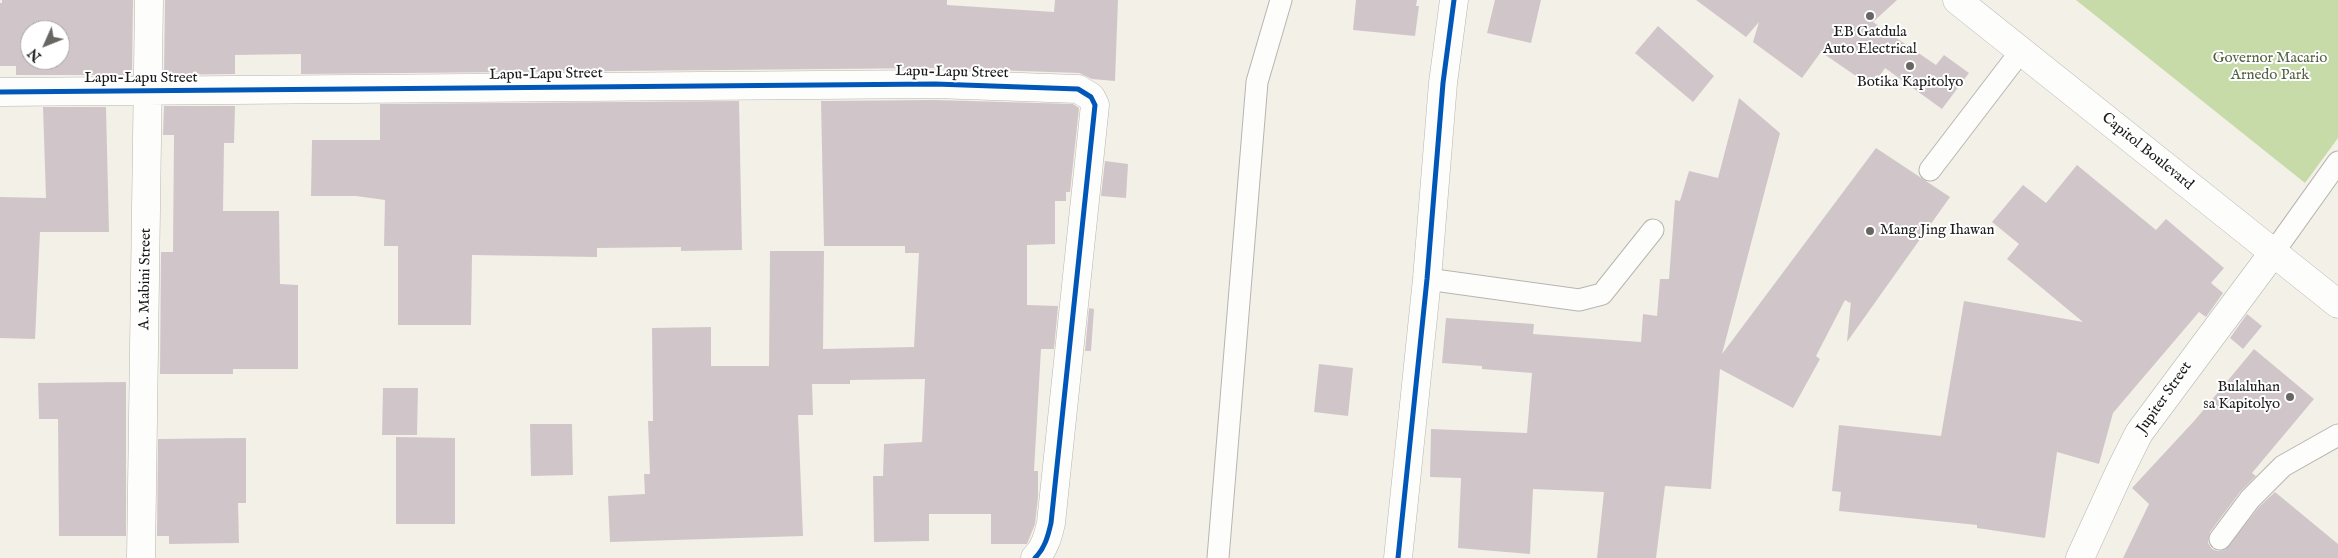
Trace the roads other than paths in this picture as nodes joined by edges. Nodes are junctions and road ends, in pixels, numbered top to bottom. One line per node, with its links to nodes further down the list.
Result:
1 (149, 0): 7 (street, A. Mabini Street)
2 (1281, 0): 18 (lane)
3 (1454, 0): 12 (street)
4 (1957, 0): 5 (street, Capitol Boulevard)
5 (2021, 51): 9 (lane); 11 (street, Capitol Boulevard)
6 (0, 92): 7 (street, Lapu-Lapu Street)
7 (149, 92): 16 (street, Lapu-Lapu Street); 17 (street, A. Mabini Street)
8 (2338, 162): 11 (lane)
9 (1930, 170)
10 (1653, 230): 12 (lane)
11 (2273, 253): 13 (street, Capitol Boulevard); 20 (street, Jupiter Street)
12 (1427, 279): 19 (street)
13 (2338, 304)
14 (2338, 435): 15 (lane)
15 (2220, 539)
16 (1038, 555)
17 (142, 558)
18 (1218, 558)
19 (1398, 558)
20 (2080, 558)

